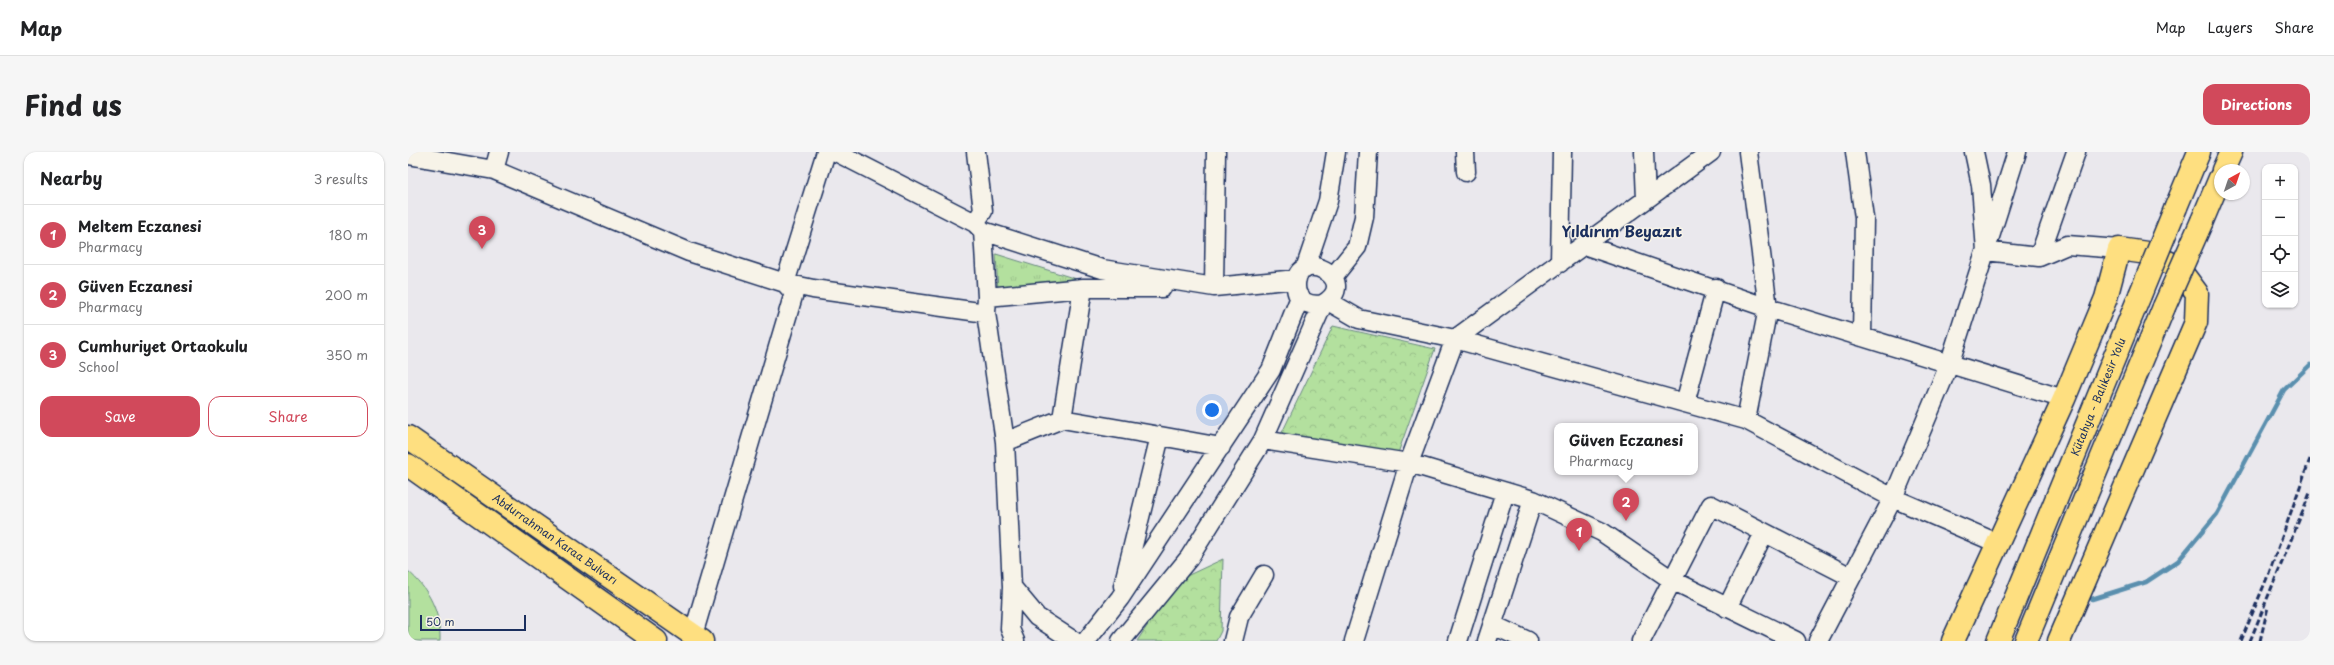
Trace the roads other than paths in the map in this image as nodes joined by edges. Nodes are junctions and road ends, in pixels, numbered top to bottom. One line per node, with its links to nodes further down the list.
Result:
1 (498, 152): 21 (street)
2 (826, 152): 31 (street)
3 (836, 152): 25 (street)
4 (976, 152): 25 (street)
5 (1216, 152): 33 (street)
6 (1336, 152): 32 (street)
7 (1368, 152): 36 (street)
8 (1466, 152): 22 (street)
9 (1562, 152): 30 (street)
10 (1644, 152): 24 (street)
11 (1711, 152): 24 (street)
12 (1748, 152): 38 (street)
13 (1855, 152): 39 (street)
14 (1974, 152): 28 (street)
15 (2017, 152): 28 (street)
16 (2076, 152): 29 (street)
17 (2199, 152): 79 (main road, Kütahya - Balıkesir Yolu, bridge)
18 (2230, 152): 20 (main road)
19 (408, 155): 21 (street)
20 (2225, 164)
21 (494, 170): 31 (street)
22 (1466, 172)
23 (2214, 192): 80 (main road, bridge)
24 (1646, 199): 26 (street)
25 (979, 227): 33 (street); 37 (street)
26 (1584, 245): 30 (street); 35 (street)
27 (2119, 249): 29 (street); 42 (main road); 81 (main road)
28 (1986, 251): 29 (street); 41 (street)
29 (2039, 257)
30 (1560, 263): 40 (street)
31 (785, 282): 37 (street); 65 (street)
32 (1300, 284): 33 (street); 36 (street); 36 (street); 50 (street)
33 (1214, 287): 34 (street)
34 (1082, 288): 37 (street); 44 (street)
35 (1716, 288): 38 (street); 43 (street)
36 (1330, 291): 40 (street); 48 (street)
37 (986, 305): 49 (street)
38 (1768, 308): 39 (street); 45 (street)
39 (1862, 337): 41 (street)
40 (1455, 339): 43 (street); 51 (street)
41 (1950, 365): 42 (street); 54 (street)
42 (2064, 399): 57 (main road)
43 (1685, 403): 45 (street)
44 (1062, 419): 46 (street); 49 (street)
45 (1746, 420): 54 (street)
46 (1160, 436): 50 (street); 62 (street)
47 (408, 437): 65 (main road, Abdurrahman Karaa Bulvarı)
48 (1263, 440): 51 (street); 71 (street)
49 (1005, 442): 61 (street)
50 (1221, 447): 62 (street)
51 (1409, 463): 53 (street); 73 (street)
52 (408, 465): 67 (main road)
53 (1504, 492): 55 (street); 74 (street)
54 (1893, 498): 57 (street); 59 (street)
55 (1533, 500): 60 (street); 64 (street)
56 (1764, 533): 59 (street); 60 (street); 63 (street)
57 (1997, 543): 78 (main road)
58 (1264, 575): 72 (street)
59 (1851, 577): 66 (street)
60 (1672, 580): 63 (street); 76 (street)
61 (1012, 587): 68 (street); 69 (street)
62 (1120, 598): 70 (street)
63 (1727, 608): 77 (street)
64 (1490, 633): 75 (street)
65 (698, 638)
66 (1822, 639)
67 (656, 641)
68 (1015, 641)
69 (1074, 641)
70 (1086, 641)
71 (1121, 641)
72 (1232, 641)
73 (1354, 641)
74 (1458, 641)
75 (1528, 641)
76 (1641, 641)
77 (1796, 641)
78 (1953, 641)
79 (1998, 641)
80 (2026, 641)
81 (2059, 641)

